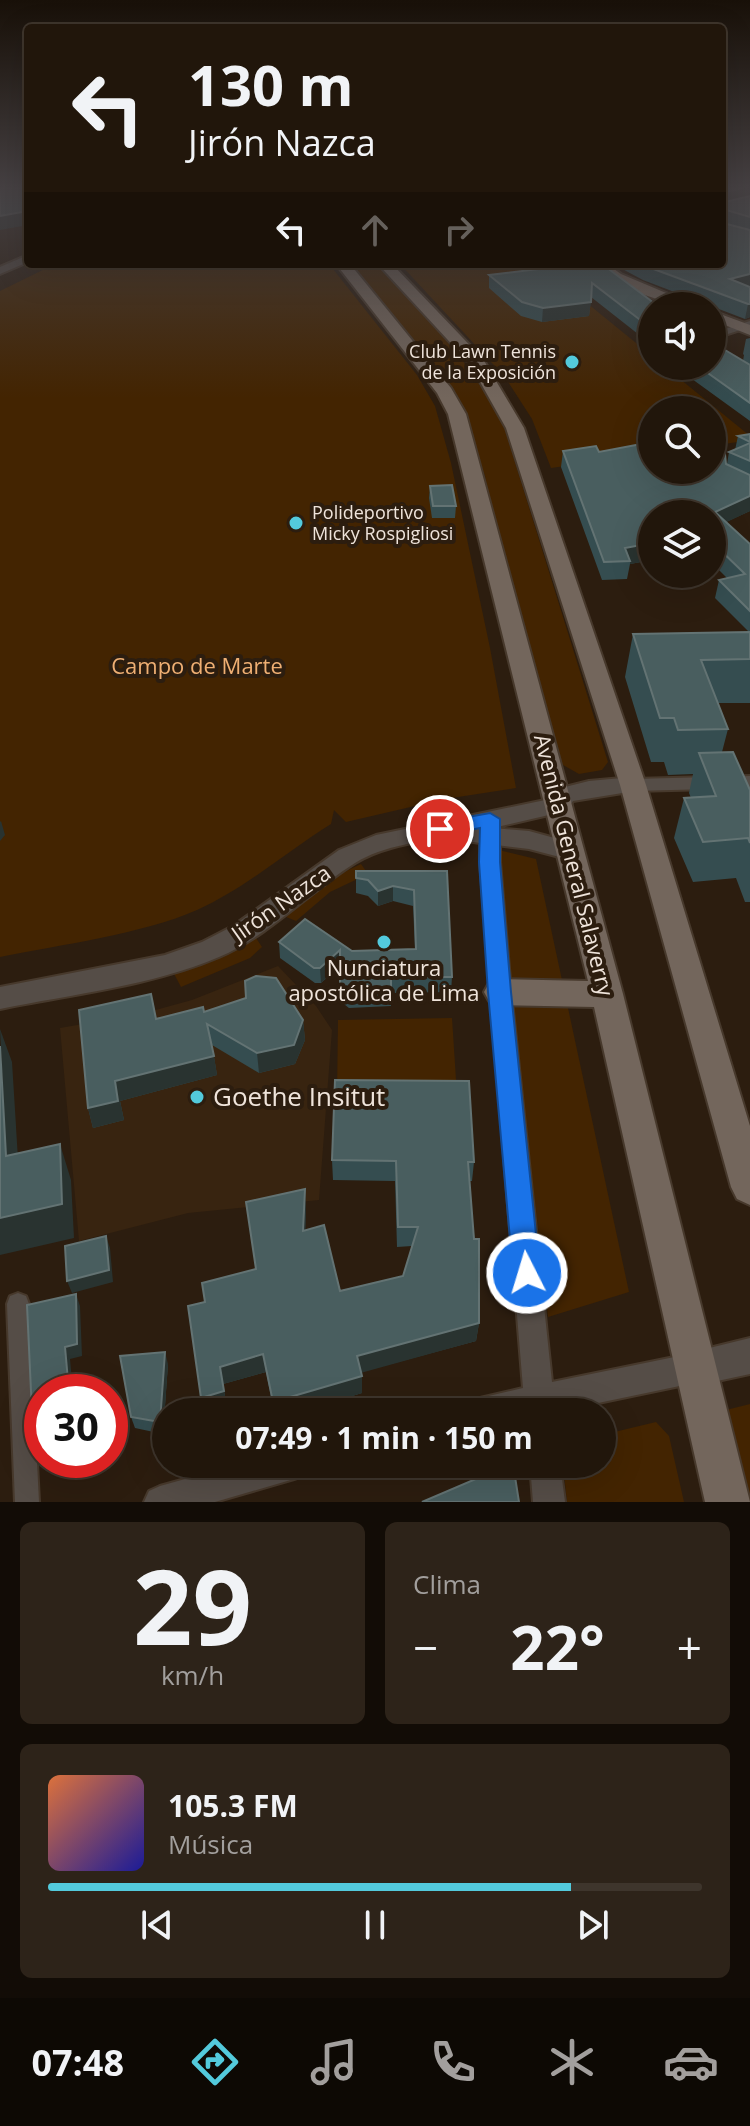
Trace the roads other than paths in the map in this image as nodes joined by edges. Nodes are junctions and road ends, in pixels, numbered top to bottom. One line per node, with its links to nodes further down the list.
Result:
1 (24, 260): 5 (street)
2 (346, 268): 16 (main road, Avenida General Salaverry)
3 (389, 268): 15 (main road)
4 (604, 268): 6 (main road)
5 (0, 271)
6 (616, 277): 7 (main road); 8 (street)
7 (654, 292)
8 (638, 293)
9 (726, 320): 10 (main road)
10 (747, 327): 11 (street)
11 (726, 332)
12 (726, 358): 13 (street)
13 (750, 376)
14 (750, 782): 15 (street, Jirón Nazca)
15 (633, 785): 16 (street, Jirón Nazca); 22 (main road)
16 (558, 805): 17 (street, Jirón Nazca); 18 (main road, Avenida General Salaverry)
17 (490, 827): 18 (street, Jirón Nazca); 19 (street); 21 (street, Jirón Nazca)
18 (571, 851): 20 (main road, Avenida General Salaverry)
19 (500, 992): 20 (main road); 26 (street)
20 (607, 994): 25 (main road, Avenida General Salaverry)
21 (0, 998)
22 (750, 1187)
23 (18, 1304): 30 (street)
24 (750, 1356): 25 (street)
25 (694, 1368): 27 (street); 33 (main road, Avenida General Salaverry)
26 (538, 1398)
27 (568, 1398)
28 (245, 1478): 31 (street)
29 (546, 1478): 32 (street)
30 (27, 1502)
31 (160, 1502)
32 (549, 1502)
33 (728, 1502)

